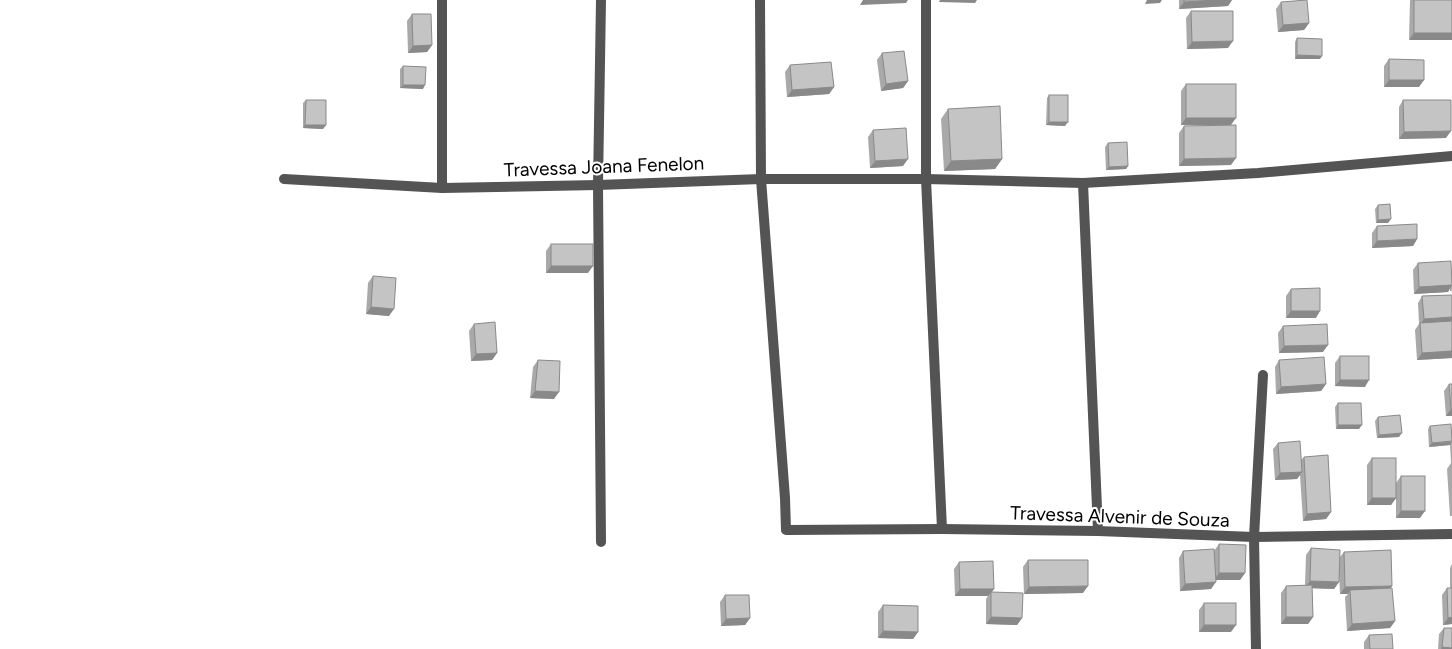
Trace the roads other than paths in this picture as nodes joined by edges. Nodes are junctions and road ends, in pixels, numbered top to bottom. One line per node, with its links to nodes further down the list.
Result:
1 (442, 0): 11 (street)
2 (601, 0): 10 (street)
3 (760, 0): 6 (street)
4 (926, 0): 7 (street)
5 (1452, 156): 9 (street, Travessa Joana Fenelon)
6 (761, 179): 7 (street, Travessa Joana Fenelon); 10 (street, Travessa Joana Fenelon); 13 (street, Travessa Alvenir de Souza)
7 (926, 179): 9 (street, Travessa Joana Fenelon); 13 (street)
8 (284, 180): 11 (street, Travessa Joana Fenelon)
9 (1083, 183): 14 (street)
10 (598, 185): 11 (street, Travessa Joana Fenelon); 17 (street)
11 (442, 188)
12 (1263, 375): 16 (street)
13 (942, 529): 14 (street, Travessa Alvenir de Souza)
14 (1098, 531): 16 (street, Travessa Alvenir de Souza)
15 (1452, 534): 16 (street, Travessa Alvenir de Souza)
16 (1254, 537): 18 (street)
17 (601, 542)
18 (1256, 649)

